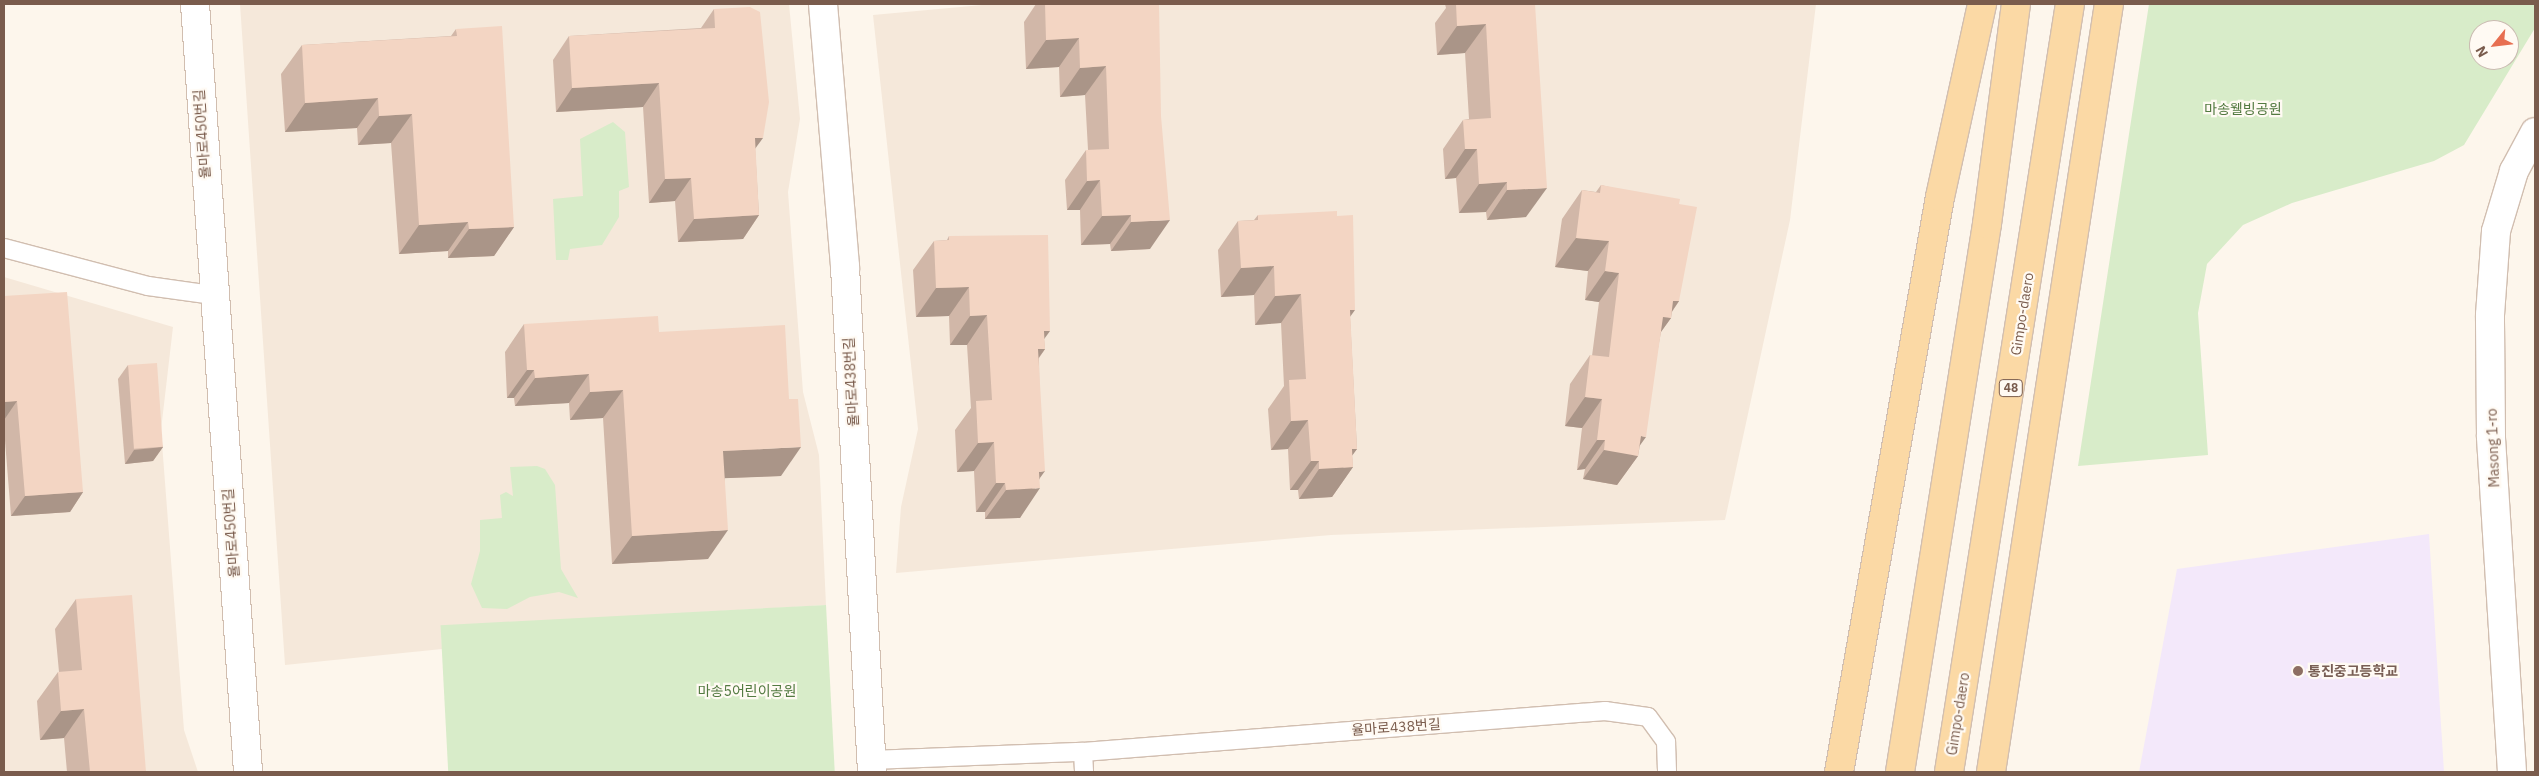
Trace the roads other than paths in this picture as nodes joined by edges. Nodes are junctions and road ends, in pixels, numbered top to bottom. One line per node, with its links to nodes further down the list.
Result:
1 (195, 4): 9 (street, 율마로450번길)
2 (823, 4): 11 (street, 율마로438번길)
3 (1982, 4): 15 (main road)
4 (2016, 4): 16 (main road)
5 (2070, 4): 17 (main road, Gimpo-daero / 48)
6 (2109, 4): 18 (main road)
7 (2535, 132): 19 (street, Masong 1-ro)
8 (4, 248): 9 (lane)
9 (213, 295): 12 (street, 율마로450번길)
10 (1083, 752): 11 (lane, 율마로438번길); 13 (lane); 14 (lane, 율마로438번길)
11 (872, 766)
12 (248, 772)
13 (1084, 772)
14 (1667, 772)
15 (1839, 772)
16 (1900, 772)
17 (1949, 772)
18 (1991, 772)
19 (2512, 772)

